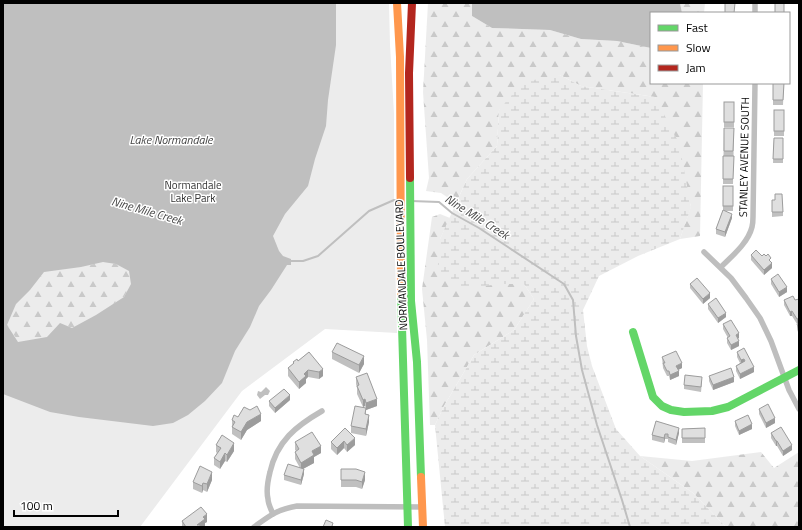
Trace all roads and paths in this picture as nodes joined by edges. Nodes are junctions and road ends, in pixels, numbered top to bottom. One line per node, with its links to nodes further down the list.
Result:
1 (397, 3): 4 (main road, NORMANDALE BOULEVARD)
2 (412, 3): 4 (main road, NORMANDALE BOULEVARD)
3 (754, 84): 7 (street, STANLEY AVENUE SOUTH)
4 (405, 189): 5 (main road, NORMANDALE BOULEVARD)
5 (405, 213): 13 (main road, NORMANDALE BOULEVARD); 14 (main road, NORMANDALE BOULEVARD)
6 (704, 252): 7 (street)
7 (721, 267): 10 (street)
8 (633, 332): 10 (main road)
9 (799, 370): 10 (main road)
10 (784, 378): 11 (street)
11 (799, 409)
12 (322, 411): 15 (street)
13 (407, 507): 14 (street); 15 (street); 17 (main road, NORMANDALE BOULEVARD)
14 (422, 507): 18 (main road, NORMANDALE BOULEVARD)
15 (273, 514): 16 (street)
16 (254, 527)
17 (408, 527)
18 (422, 527)

